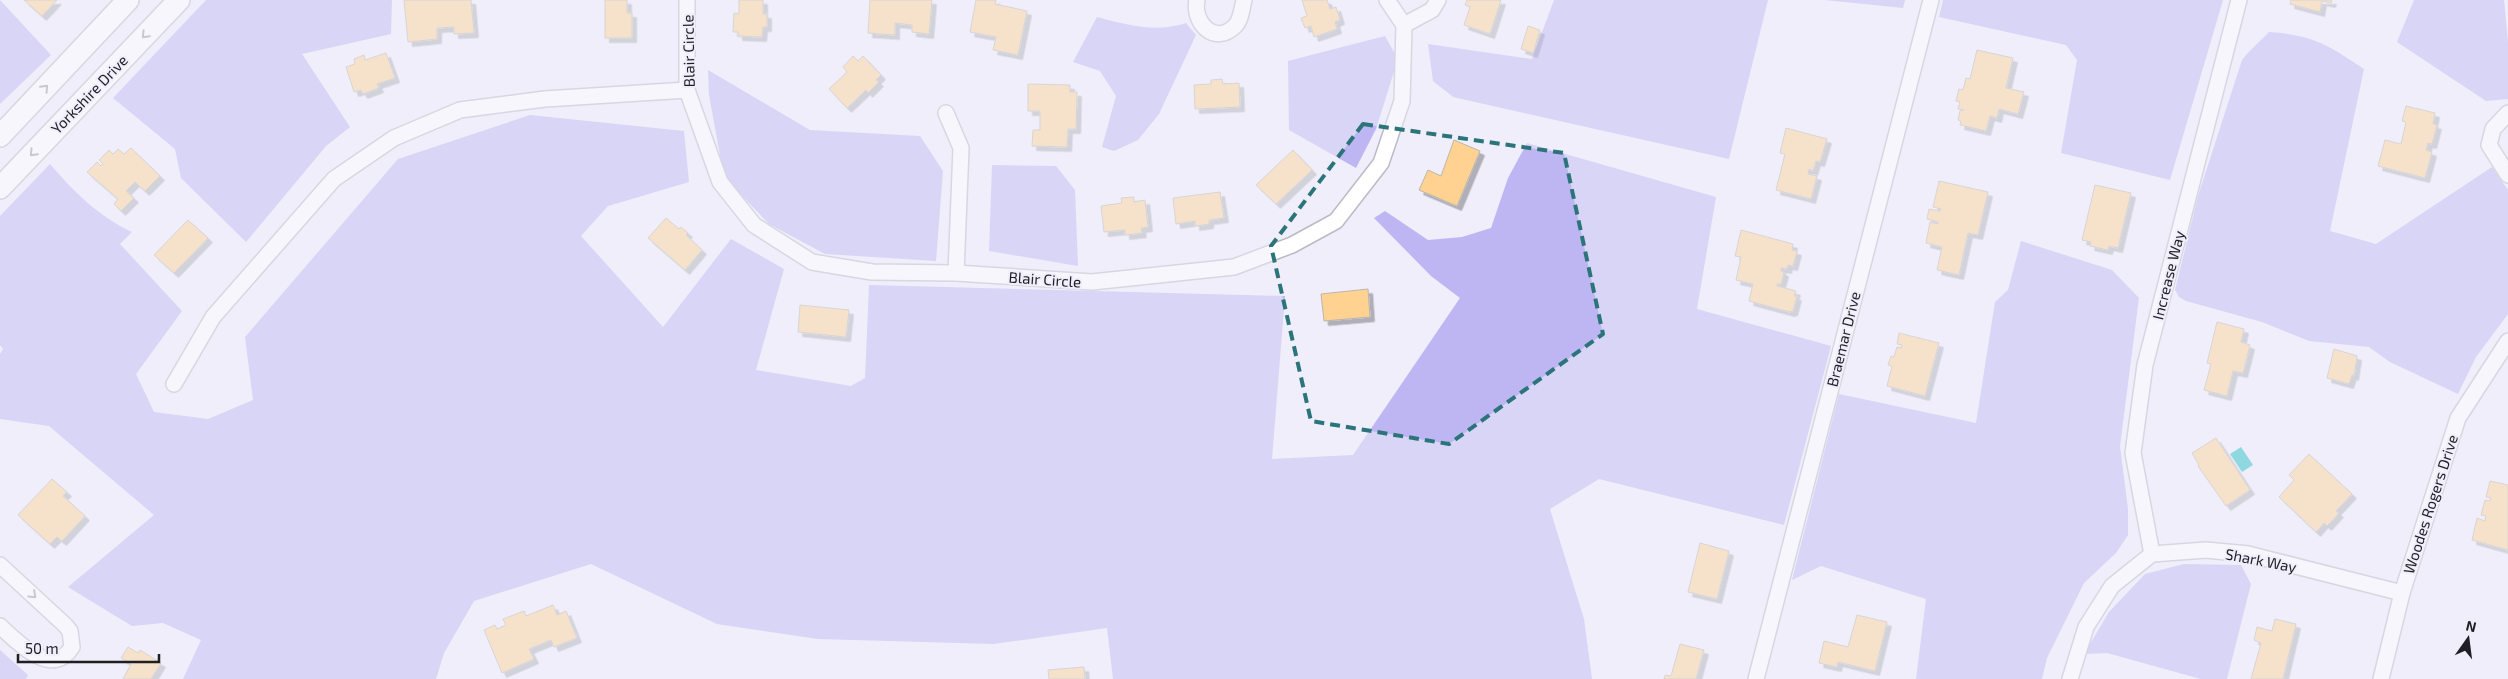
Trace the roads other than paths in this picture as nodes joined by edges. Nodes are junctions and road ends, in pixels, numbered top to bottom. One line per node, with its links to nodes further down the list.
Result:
1 (128, 0): 14 (street, one-way to 1)
2 (179, 0): 16 (street, Yorkshire Drive, one-way to 16)
3 (687, 0): 11 (street, Blair Circle)
4 (1197, 0): 5 (street)
5 (1244, 0)
6 (1388, 0): 10 (street)
7 (1438, 0): 10 (street)
8 (1931, 0): 24 (street, Braemar Drive)
9 (2239, 0): 20 (street, Increase Way)
10 (1404, 25): 17 (street, Blair Circle)
11 (687, 90): 17 (street, Blair Circle); 19 (street)
12 (946, 113): 17 (street)
13 (2508, 113): 15 (street)
14 (0, 136)
15 (2508, 175)
16 (0, 188)
17 (956, 273)
18 (2508, 341): 22 (street, Woodes Rogers Drive)
19 (174, 384)
20 (2152, 554): 22 (street, Shark Way); 25 (street)
21 (0, 565): 23 (street, one-way to 23)
22 (2402, 592): 26 (street, Woodes Rogers Drive)
23 (0, 626)
24 (1756, 679)
25 (2070, 679)
26 (2381, 679)

